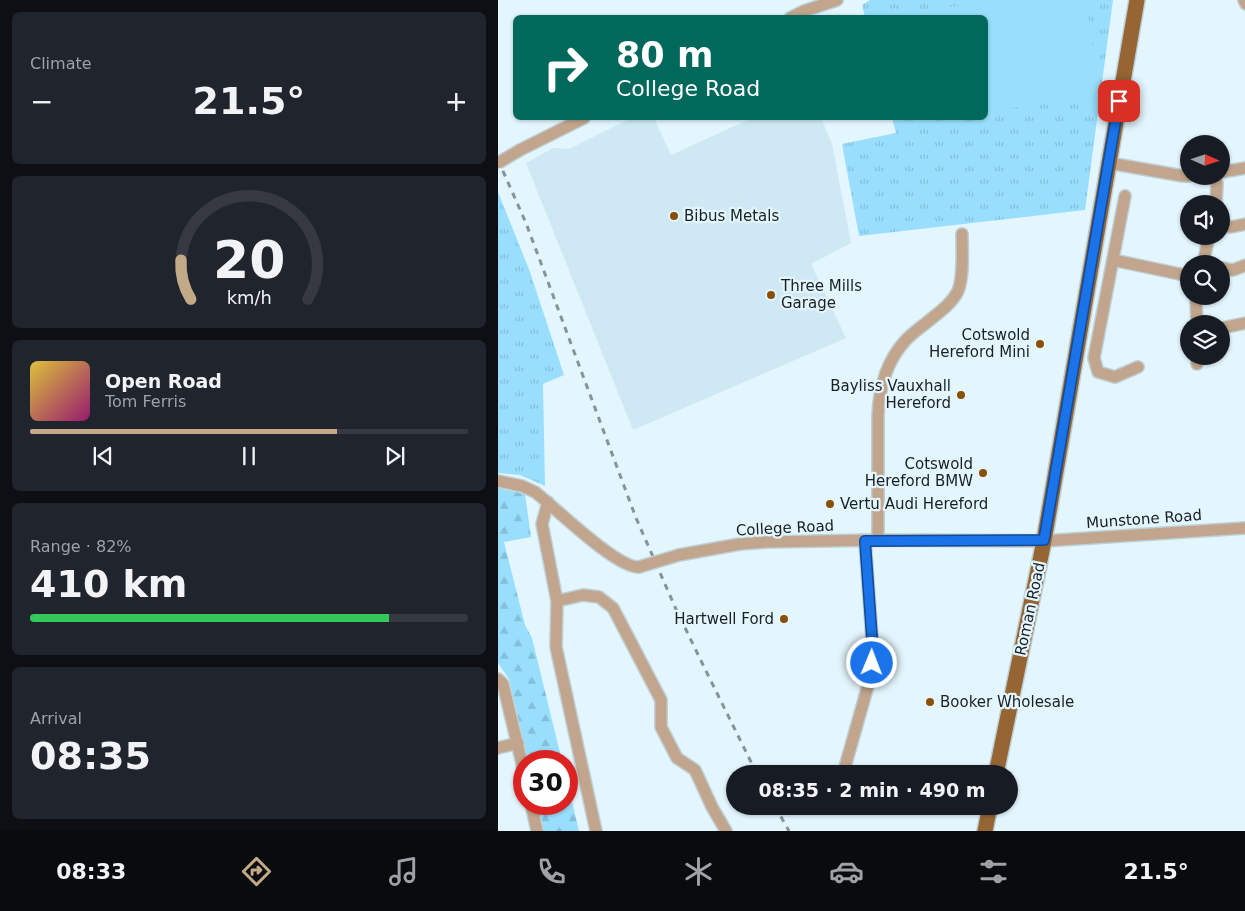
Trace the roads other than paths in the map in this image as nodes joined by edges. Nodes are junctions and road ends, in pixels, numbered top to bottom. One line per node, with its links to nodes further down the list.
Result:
1 (837, 0): 5 (street)
2 (1137, 0): 8 (main road, Roman Road)
3 (1244, 0): 4 (street)
4 (1246, 4)
5 (796, 15)
6 (580, 120): 7 (street, bridge)
7 (498, 163)
8 (1109, 163): 11 (street); 27 (main road, Roman Road)
9 (1246, 168): 10 (street)
10 (1230, 171)
11 (1180, 175)
12 (1125, 196): 16 (street)
13 (1246, 224): 14 (street)
14 (1230, 227)
15 (962, 234): 26 (street)
16 (1112, 260): 19 (street); 22 (street)
17 (1246, 265): 18 (street)
18 (1230, 269)
19 (1180, 274)
20 (1246, 323): 21 (street)
21 (1230, 326)
22 (1138, 367)
23 (498, 481): 24 (street, College Road)
24 (548, 502): 28 (street, College Road, bridge); 29 (street)
25 (1246, 528): 27 (street, Munstone Road)
26 (878, 540): 27 (street, College Road); 28 (street, College Road)
27 (1044, 540): 35 (main road, Roman Road)
28 (865, 541): 34 (street)
29 (557, 601): 39 (street); 40 (street)
30 (498, 679): 31 (street)
31 (518, 742): 32 (street); 33 (street)
32 (498, 748)
33 (520, 750)
34 (846, 765)
35 (998, 765)
36 (534, 815): 38 (street)
37 (988, 815): 41 (main road)
38 (538, 831)
39 (596, 831)
40 (726, 831)
41 (985, 831)

